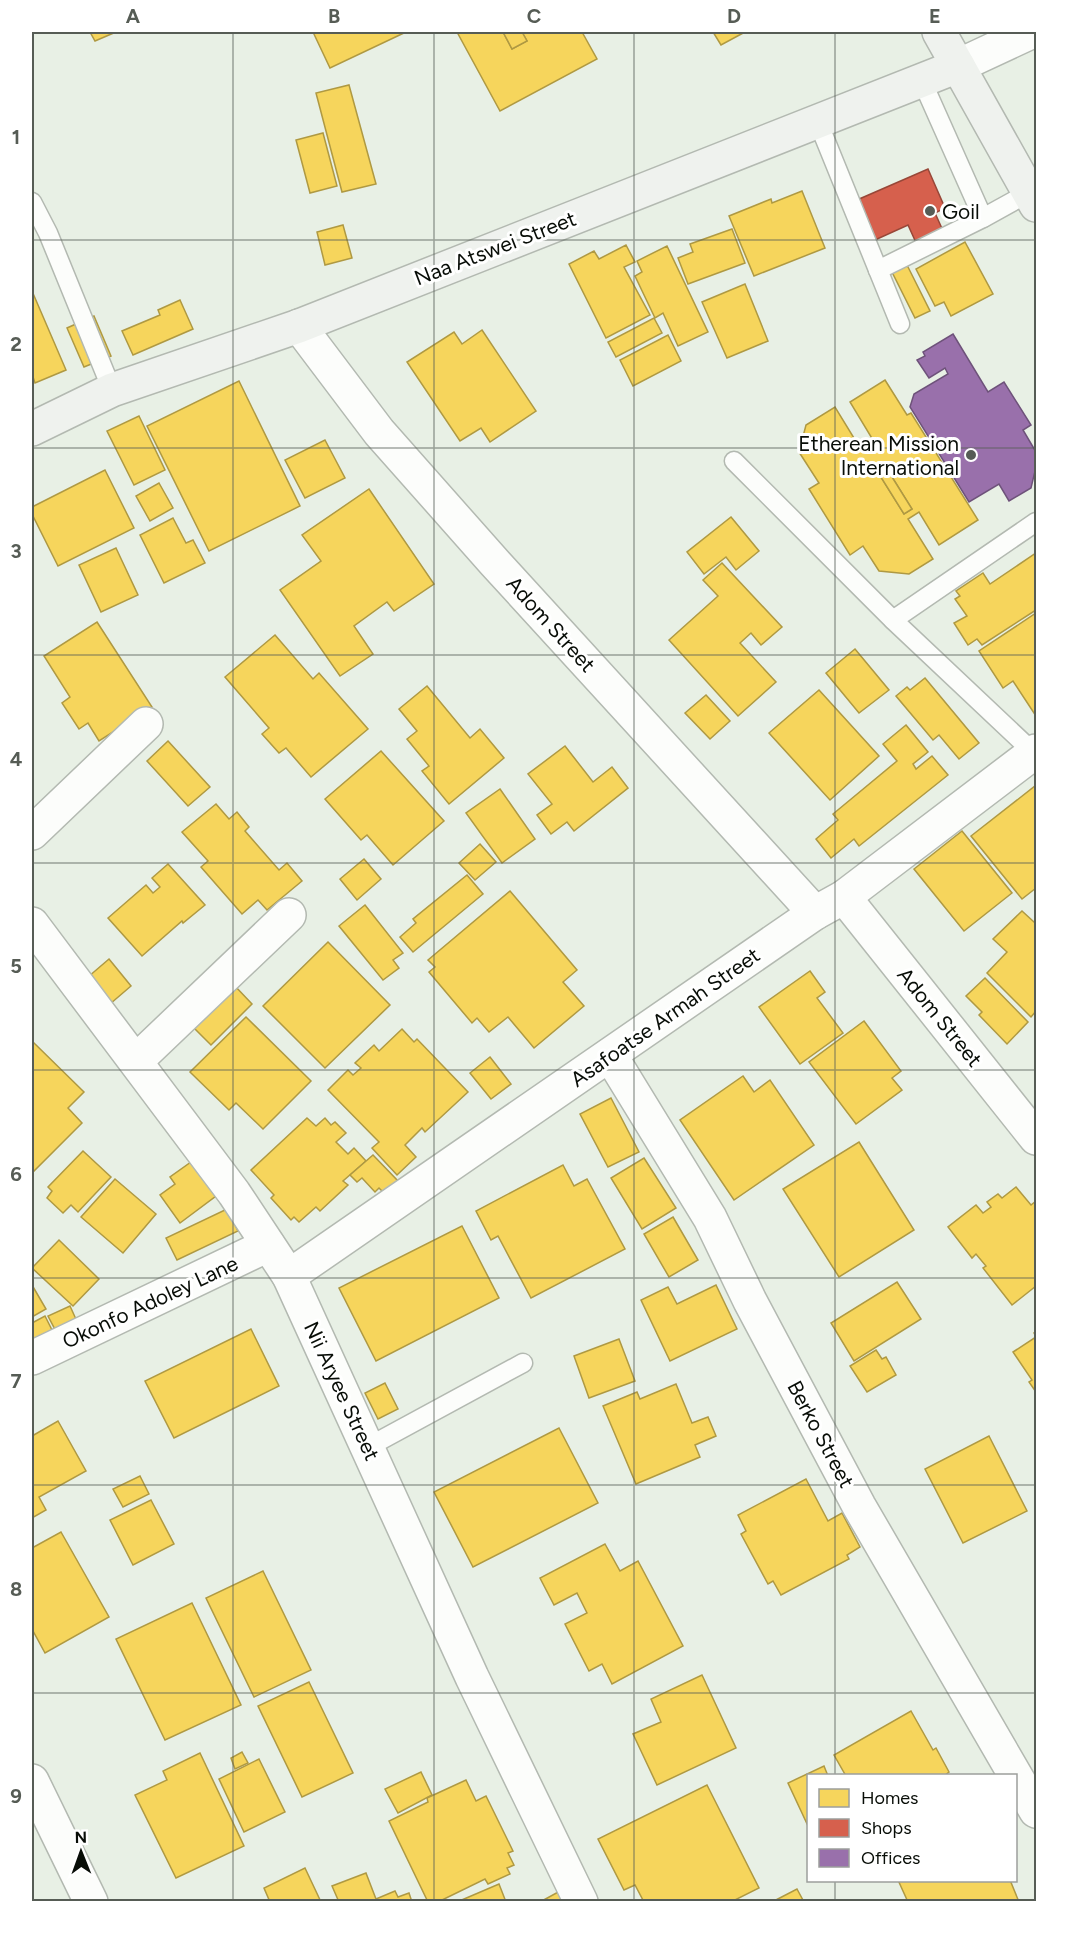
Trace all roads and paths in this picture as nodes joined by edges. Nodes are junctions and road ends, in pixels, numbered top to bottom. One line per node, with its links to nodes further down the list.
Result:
1 (939, 32): 3 (street)
2 (1031, 32): 3 (street)
3 (958, 66): 4 (street, Naa Atswei Street); 6 (street)
4 (922, 81): 5 (street, Naa Atswei Street); 8 (lane)
5 (818, 122): 9 (lane); 11 (street, Naa Atswei Street)
6 (1033, 199): 8 (lane)
7 (32, 202): 12 (lane)
8 (983, 218): 9 (lane)
9 (878, 270): 10 (lane)
10 (900, 324)
11 (299, 326): 12 (street, Naa Atswei Street); 21 (street, Adom Street)
12 (112, 390): 13 (street, Naa Atswei Street)
13 (32, 429)
14 (734, 461): 16 (lane)
15 (1036, 522): 16 (lane)
16 (893, 620): 18 (lane)
17 (146, 724): 19 (street)
18 (1035, 752): 20 (street, Asafoatse Armah Street)
19 (32, 833)
20 (844, 897): 21 (street, Asafoatse Armah Street); 26 (street, Adom Street)
21 (815, 913): 24 (street, Asafoatse Armah Street)
22 (289, 915): 25 (street)
23 (32, 924): 25 (street, Nii Aryee Street)
24 (610, 1055): 28 (street, Asafoatse Armah Street); 32 (street, Berko Street)
25 (136, 1061): 27 (street, Nii Aryee Street)
26 (1036, 1138)
27 (268, 1245): 28 (street, Nii Aryee Street); 29 (street, Okonfo Adoley Lane)
28 (289, 1276): 31 (street, Nii Aryee Street)
29 (32, 1358)
30 (523, 1363): 31 (lane)
31 (368, 1447): 37 (street, Nii Aryee Street)
32 (1015, 1774)
33 (1017, 1778): 35 (street, Berko Street)
34 (32, 1781): 36 (street)
35 (1036, 1811)
36 (91, 1902)
37 (581, 1902)

